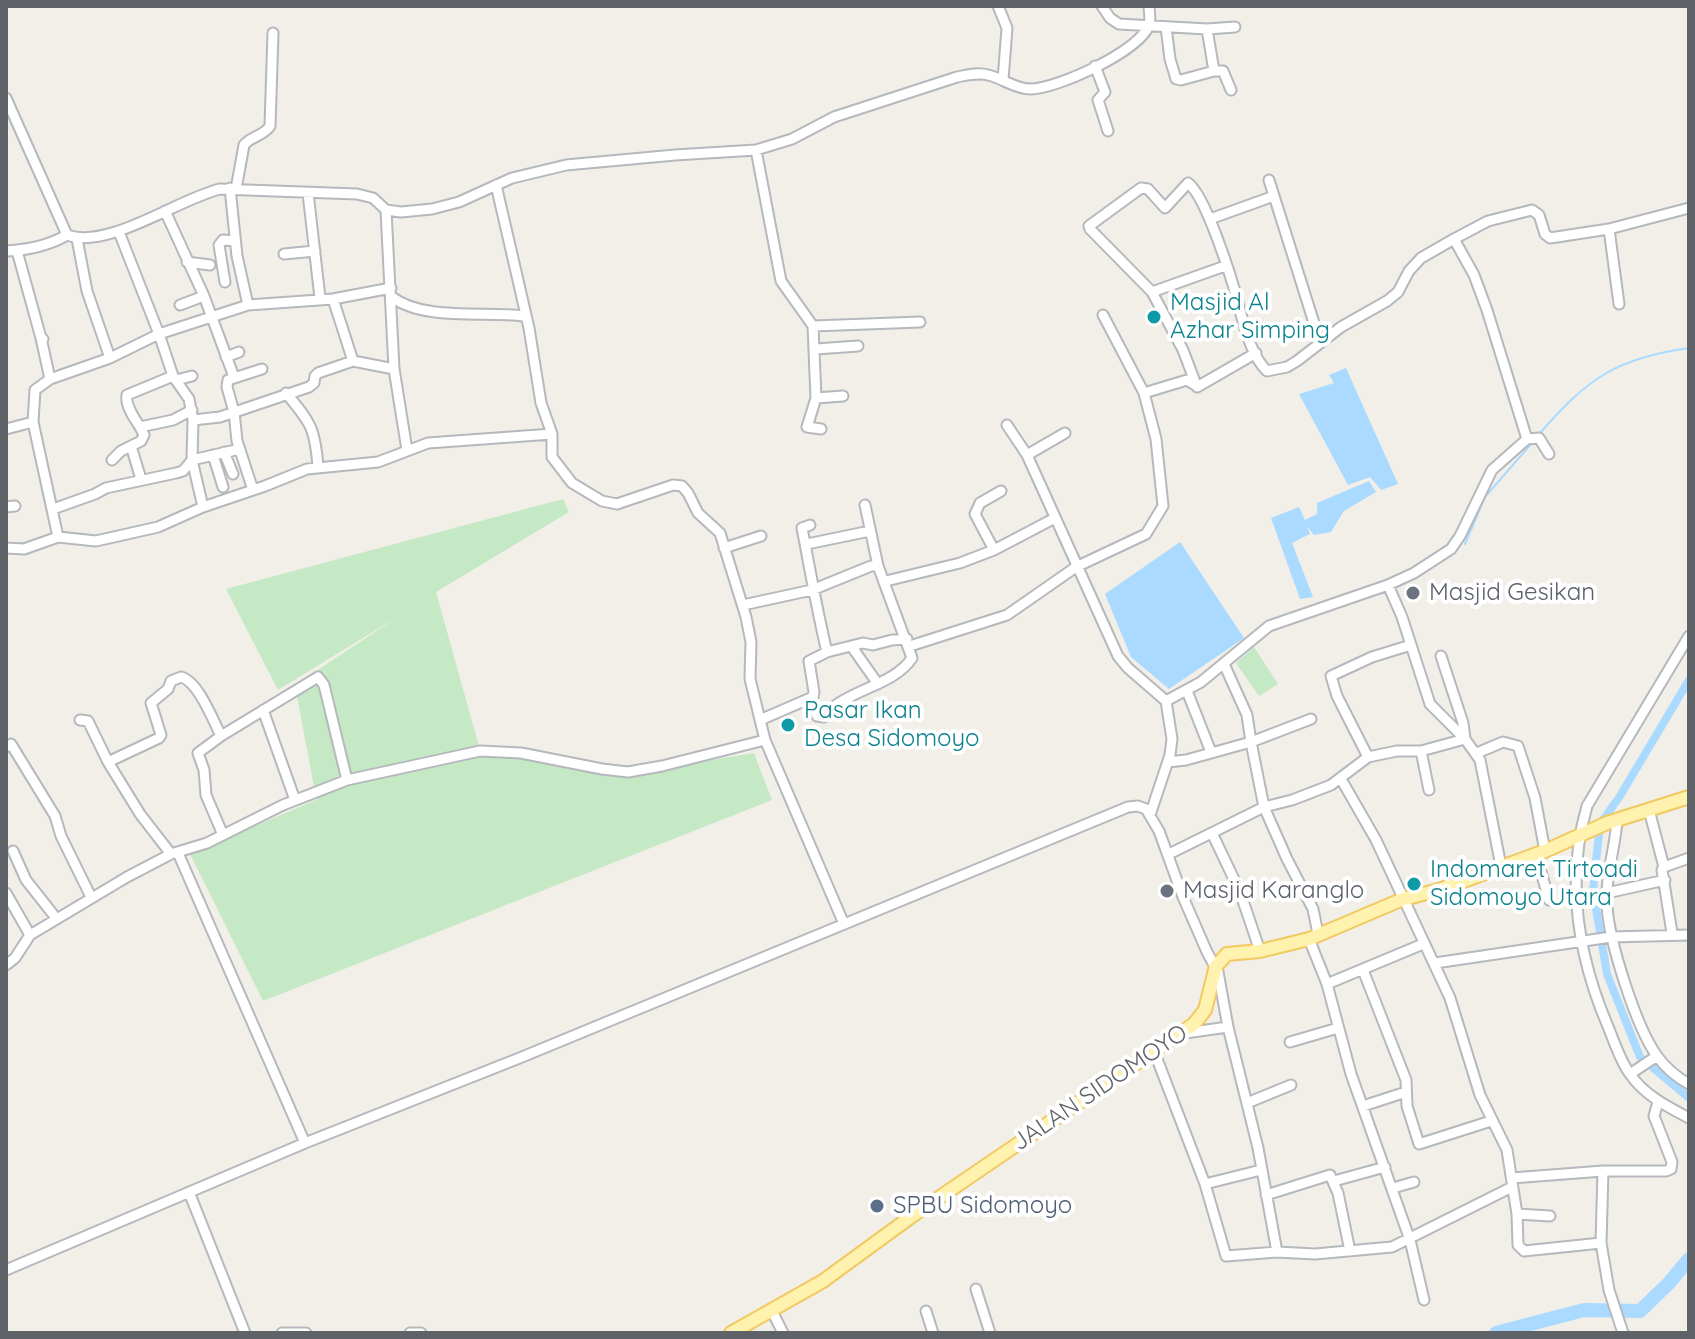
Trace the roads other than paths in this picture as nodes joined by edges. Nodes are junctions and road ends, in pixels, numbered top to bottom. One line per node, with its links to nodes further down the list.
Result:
1 (998, 6): 10 (street)
2 (1102, 6): 3 (street)
3 (1149, 18): 4 (street); 8 (street)
4 (1166, 27): 6 (street); 9 (street)
5 (1235, 27): 6 (street)
6 (1207, 29): 9 (street)
7 (273, 33): 17 (street)
8 (1095, 66): 10 (street); 13 (street)
9 (1214, 71): 11 (street)
10 (1003, 80): 14 (street)
11 (1231, 90)
12 (6, 98): 26 (street)
13 (1108, 131)
14 (756, 150): 16 (street); 49 (street)
15 (1269, 180): 19 (street)
16 (496, 185): 21 (street); 46 (street)
17 (233, 189): 18 (street); 22 (street); 28 (street)
18 (308, 193): 21 (street); 31 (street)
19 (1274, 196): 23 (street); 51 (street)
20 (1689, 208): 24 (street)
21 (386, 210): 37 (street)
22 (165, 211): 25 (street); 33 (street)
23 (1210, 219): 35 (street); 38 (street)
24 (1609, 229): 27 (street); 42 (street)
25 (119, 232): 26 (street); 50 (street)
26 (72, 237): 30 (street); 57 (street)
27 (1454, 239): 51 (street); 79 (street)
28 (235, 241): 36 (street); 44 (street)
29 (6, 251): 30 (street)
30 (17, 251): 64 (street)
31 (315, 251): 32 (street); 40 (street)
32 (284, 254)
33 (187, 262): 34 (street); 39 (street)
34 (210, 265)
35 (1225, 266): 38 (street); 55 (street)
36 (225, 282)
37 (391, 292): 41 (street); 46 (street); 60 (street)
38 (1152, 292): 65 (street)
39 (204, 296): 43 (street); 47 (street)
40 (320, 298): 41 (street); 44 (street)
41 (333, 299): 58 (street)
42 (1619, 304)
43 (180, 305)
44 (248, 305): 47 (street)
45 (1103, 315): 67 (street)
46 (524, 316): 78 (street)
47 (212, 318): 50 (street); 56 (street)
48 (920, 322): 49 (street)
49 (813, 326): 53 (street)
50 (159, 334): 57 (street); 63 (street)
51 (1320, 342): 55 (street)
52 (858, 346): 53 (street)
53 (816, 349): 69 (street)
54 (239, 352): 56 (street)
55 (1256, 353): 65 (street)
56 (226, 357): 62 (street)
57 (110, 358): 64 (street)
58 (353, 361): 60 (street); 66 (street)
59 (262, 369): 62 (street)
60 (394, 369): 82 (street)
61 (192, 376): 63 (street)
62 (234, 377): 70 (street)
63 (174, 378): 71 (street); 74 (street)
64 (50, 379): 72 (street)
65 (1197, 387): 67 (street)
66 (286, 393): 70 (street); 88 (street)
67 (1144, 393): 107 (street)
68 (843, 396): 69 (street)
69 (816, 398): 76 (street)
70 (234, 412): 71 (street); 81 (street)
71 (192, 415): 74 (street); 87 (street)
72 (33, 422): 75 (street); 96 (street)
73 (1007, 425): 85 (street)
74 (140, 427): 80 (street)
75 (6, 429)
76 (821, 429)
77 (1065, 433): 85 (street)
78 (552, 434): 82 (street); 104 (street)
79 (1527, 439): 84 (street); 109 (street)
80 (131, 446): 86 (street); 90 (street)
81 (240, 449): 83 (street); 92 (street)
82 (407, 450): 88 (street)
83 (219, 451): 87 (street); 89 (street); 91 (street)
84 (1549, 454)
85 (1027, 455): 97 (street)
86 (112, 460)
87 (192, 460): 90 (street); 95 (street)
88 (318, 467): 92 (street)
89 (233, 474)
90 (141, 479): 96 (street)
91 (223, 487)
92 (253, 490): 95 (street)
93 (1001, 491): 105 (street)
94 (865, 505): 99 (street)
95 (203, 507): 101 (street)
96 (53, 509): 101 (street)
97 (1055, 518): 105 (street); 107 (street)
98 (810, 525): 102 (street)
99 (870, 531): 102 (street); 106 (street)
100 (761, 536): 104 (street)
101 (58, 537): 103 (street)
102 (807, 544): 110 (street)
103 (6, 548)
104 (724, 548): 111 (street)
105 (994, 550): 108 (street)
106 (878, 566): 108 (street); 110 (street)
107 (1076, 567): 113 (street); 122 (street)
108 (886, 581): 113 (street)
109 (1388, 585): 114 (street); 118 (street)
110 (812, 590): 111 (street); 116 (street)
111 (743, 605): 126 (street)
112 (1689, 636): 148 (street)
113 (908, 643): 115 (street); 119 (street)
114 (1411, 645): 128 (street); 135 (street)
115 (852, 647): 116 (street); 119 (street)
116 (827, 652): 121 (street)
117 (1441, 656): 128 (street)
118 (1224, 664): 120 (street); 130 (street)
119 (878, 684): 121 (street)
120 (1187, 691): 122 (street); 133 (street)
121 (811, 698): 126 (street)
122 (1166, 701): 137 (street)
123 (263, 710): 127 (street); 139 (street); 142 (street)
124 (1311, 719): 130 (street)
125 (80, 720): 136 (street)
126 (760, 720): 129 (street)
127 (221, 736): 136 (street); 149 (street)
128 (1465, 739): 132 (street); 134 (street)
129 (765, 740): 139 (street); 164 (street)
130 (1251, 742): 133 (street); 143 (street)
131 (11, 747): 160 (street)
132 (1421, 751): 135 (street); 140 (street)
133 (1211, 752): 137 (street)
134 (1477, 753): 151 (street); 155 (street)
135 (1368, 757): 138 (street)
136 (108, 762): 152 (street)
137 (1168, 762): 145 (street)
138 (1341, 779): 143 (street); 161 (street)
139 (347, 780): 142 (street)
140 (1429, 790)
141 (1689, 797): 144 (main road)
142 (295, 800): 149 (street)
143 (1264, 807): 147 (street); 168 (street)
144 (1649, 810): 146 (main road); 156 (street)
145 (1150, 815): 153 (street); 164 (street)
146 (1612, 822): 148 (main road); 159 (street)
147 (1212, 833): 153 (street); 172 (street)
148 (1581, 833): 151 (main road); 170 (street)
149 (223, 835): 152 (street)
150 (13, 851): 163 (street)
151 (1540, 852): 155 (main road); 162 (street)
152 (175, 854): 160 (street); 193 (street)
153 (1169, 854): 175 (street)
154 (1689, 858): 156 (street)
155 (1501, 866): 161 (main road)
156 (1664, 867): 157 (street)
157 (1665, 880): 159 (street); 165 (street)
158 (6, 893): 166 (street)
159 (1607, 893): 169 (street)
160 (91, 897): 163 (street)
161 (1403, 899): 168 (main road); 171 (street)
162 (1549, 900)
163 (56, 918): 166 (street)
164 (844, 924): 193 (street)
165 (1672, 933): 167 (street); 169 (street)
166 (30, 935): 174 (street)
167 (1689, 935)
168 (1314, 936): 172 (main road); 177 (street)
169 (1607, 938): 170 (street); 183 (street)
170 (1584, 943): 173 (street); 184 (street)
171 (1423, 944): 173 (street); 176 (street)
172 (1260, 951): 175 (main road)
173 (1435, 963): 192 (street)
174 (6, 965)
175 (1216, 966): 178 (street); 180 (main road, JALAN SIDOMOYO)
176 (1363, 970): 177 (street); 187 (street)
177 (1327, 984): 179 (street)
178 (1228, 1027): 180 (street); 189 (street)
179 (1338, 1028): 181 (street); 190 (street)
180 (1182, 1033): 182 (main road, JALAN SIDOMOYO)
181 (1290, 1042)
182 (1154, 1051): 200 (street); 213 (main road, JALAN SIDOMOYO)
183 (1653, 1058): 184 (street); 185 (street)
184 (1632, 1073): 188 (street)
185 (1689, 1084)
186 (1291, 1085): 189 (street)
187 (1406, 1092): 190 (street); 192 (street)
188 (1658, 1102): 191 (street); 196 (street)
189 (1247, 1103): 195 (street)
190 (1363, 1106): 194 (street)
191 (1689, 1118)
192 (1491, 1121): 199 (street)
193 (305, 1143): 202 (street)
194 (1385, 1167): 197 (street); 201 (street)
195 (1261, 1170): 200 (street); 203 (street)
196 (1603, 1171): 199 (street); 207 (street)
197 (1334, 1181): 203 (street); 208 (street)
198 (1414, 1182): 201 (street)
199 (1512, 1182): 204 (street); 206 (street)
200 (1205, 1184): 209 (street)
201 (1393, 1188): 206 (street)
202 (189, 1192): 210 (street); 215 (street)
203 (1266, 1195): 209 (street)
204 (1517, 1214): 205 (street); 207 (street)
205 (1550, 1216)
206 (1410, 1240): 208 (street); 212 (street)
207 (1601, 1243): 224 (street)
208 (1350, 1251): 209 (street)
209 (1277, 1252)
210 (6, 1270)
211 (976, 1289): 223 (street)
212 (1424, 1300)
213 (772, 1311): 220 (main road, JALAN SIDOMOYO); 221 (street)
214 (926, 1311): 222 (street)
215 (245, 1333)
216 (282, 1333): 217 (street)
217 (306, 1333)
218 (410, 1333): 219 (street)
219 (421, 1333)
220 (731, 1333)
221 (783, 1333)
222 (933, 1333)
223 (990, 1333)
224 (1623, 1333)

